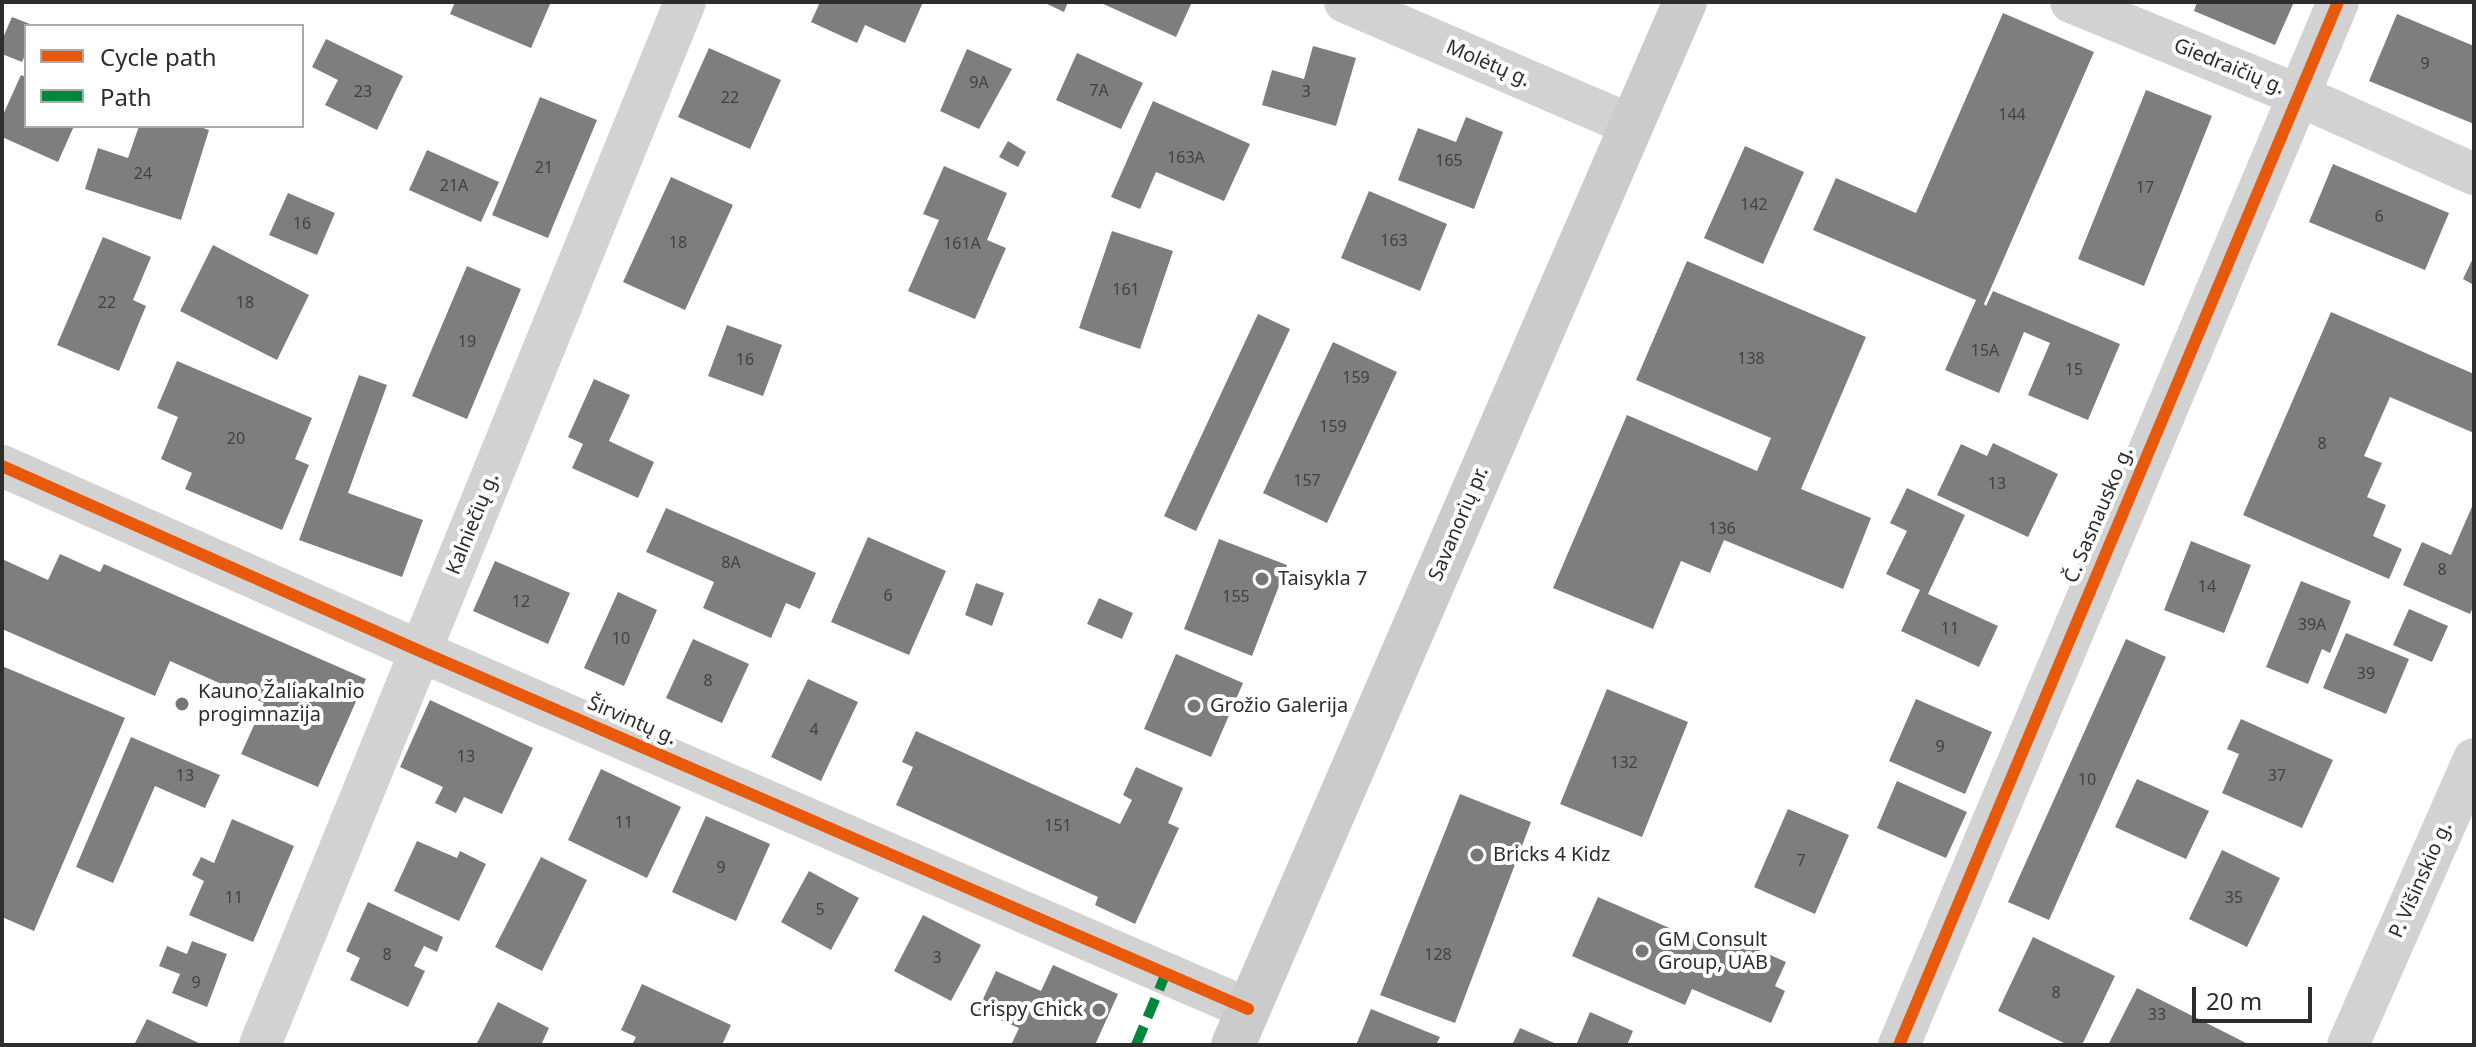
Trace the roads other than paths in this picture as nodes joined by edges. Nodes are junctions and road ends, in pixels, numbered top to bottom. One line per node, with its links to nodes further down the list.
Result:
1 (685, 2): 10 (street, Kalniečių g.)
2 (1345, 2): 7 (street, Molėtų g.)
3 (1685, 2): 7 (main road, Savanorių pr.)
4 (2071, 2): 6 (street, Giedraičių g.)
5 (2338, 2): 6 (street, Č. Sasnausko g.)
6 (2298, 95): 8 (street, Giedraičių g.); 14 (street, Č. Sasnausko g.)
7 (1631, 125): 12 (main road, Savanorių pr.)
8 (2474, 174)
9 (2, 466): 10 (street, Širvintų g.)
10 (422, 652): 12 (street, Širvintų g.); 13 (street, Kalniečių g.)
11 (2474, 759): 15 (street, P. Višinskio g.)
12 (1241, 1027)
13 (260, 1045)
14 (1899, 1045)
15 (2348, 1045)

